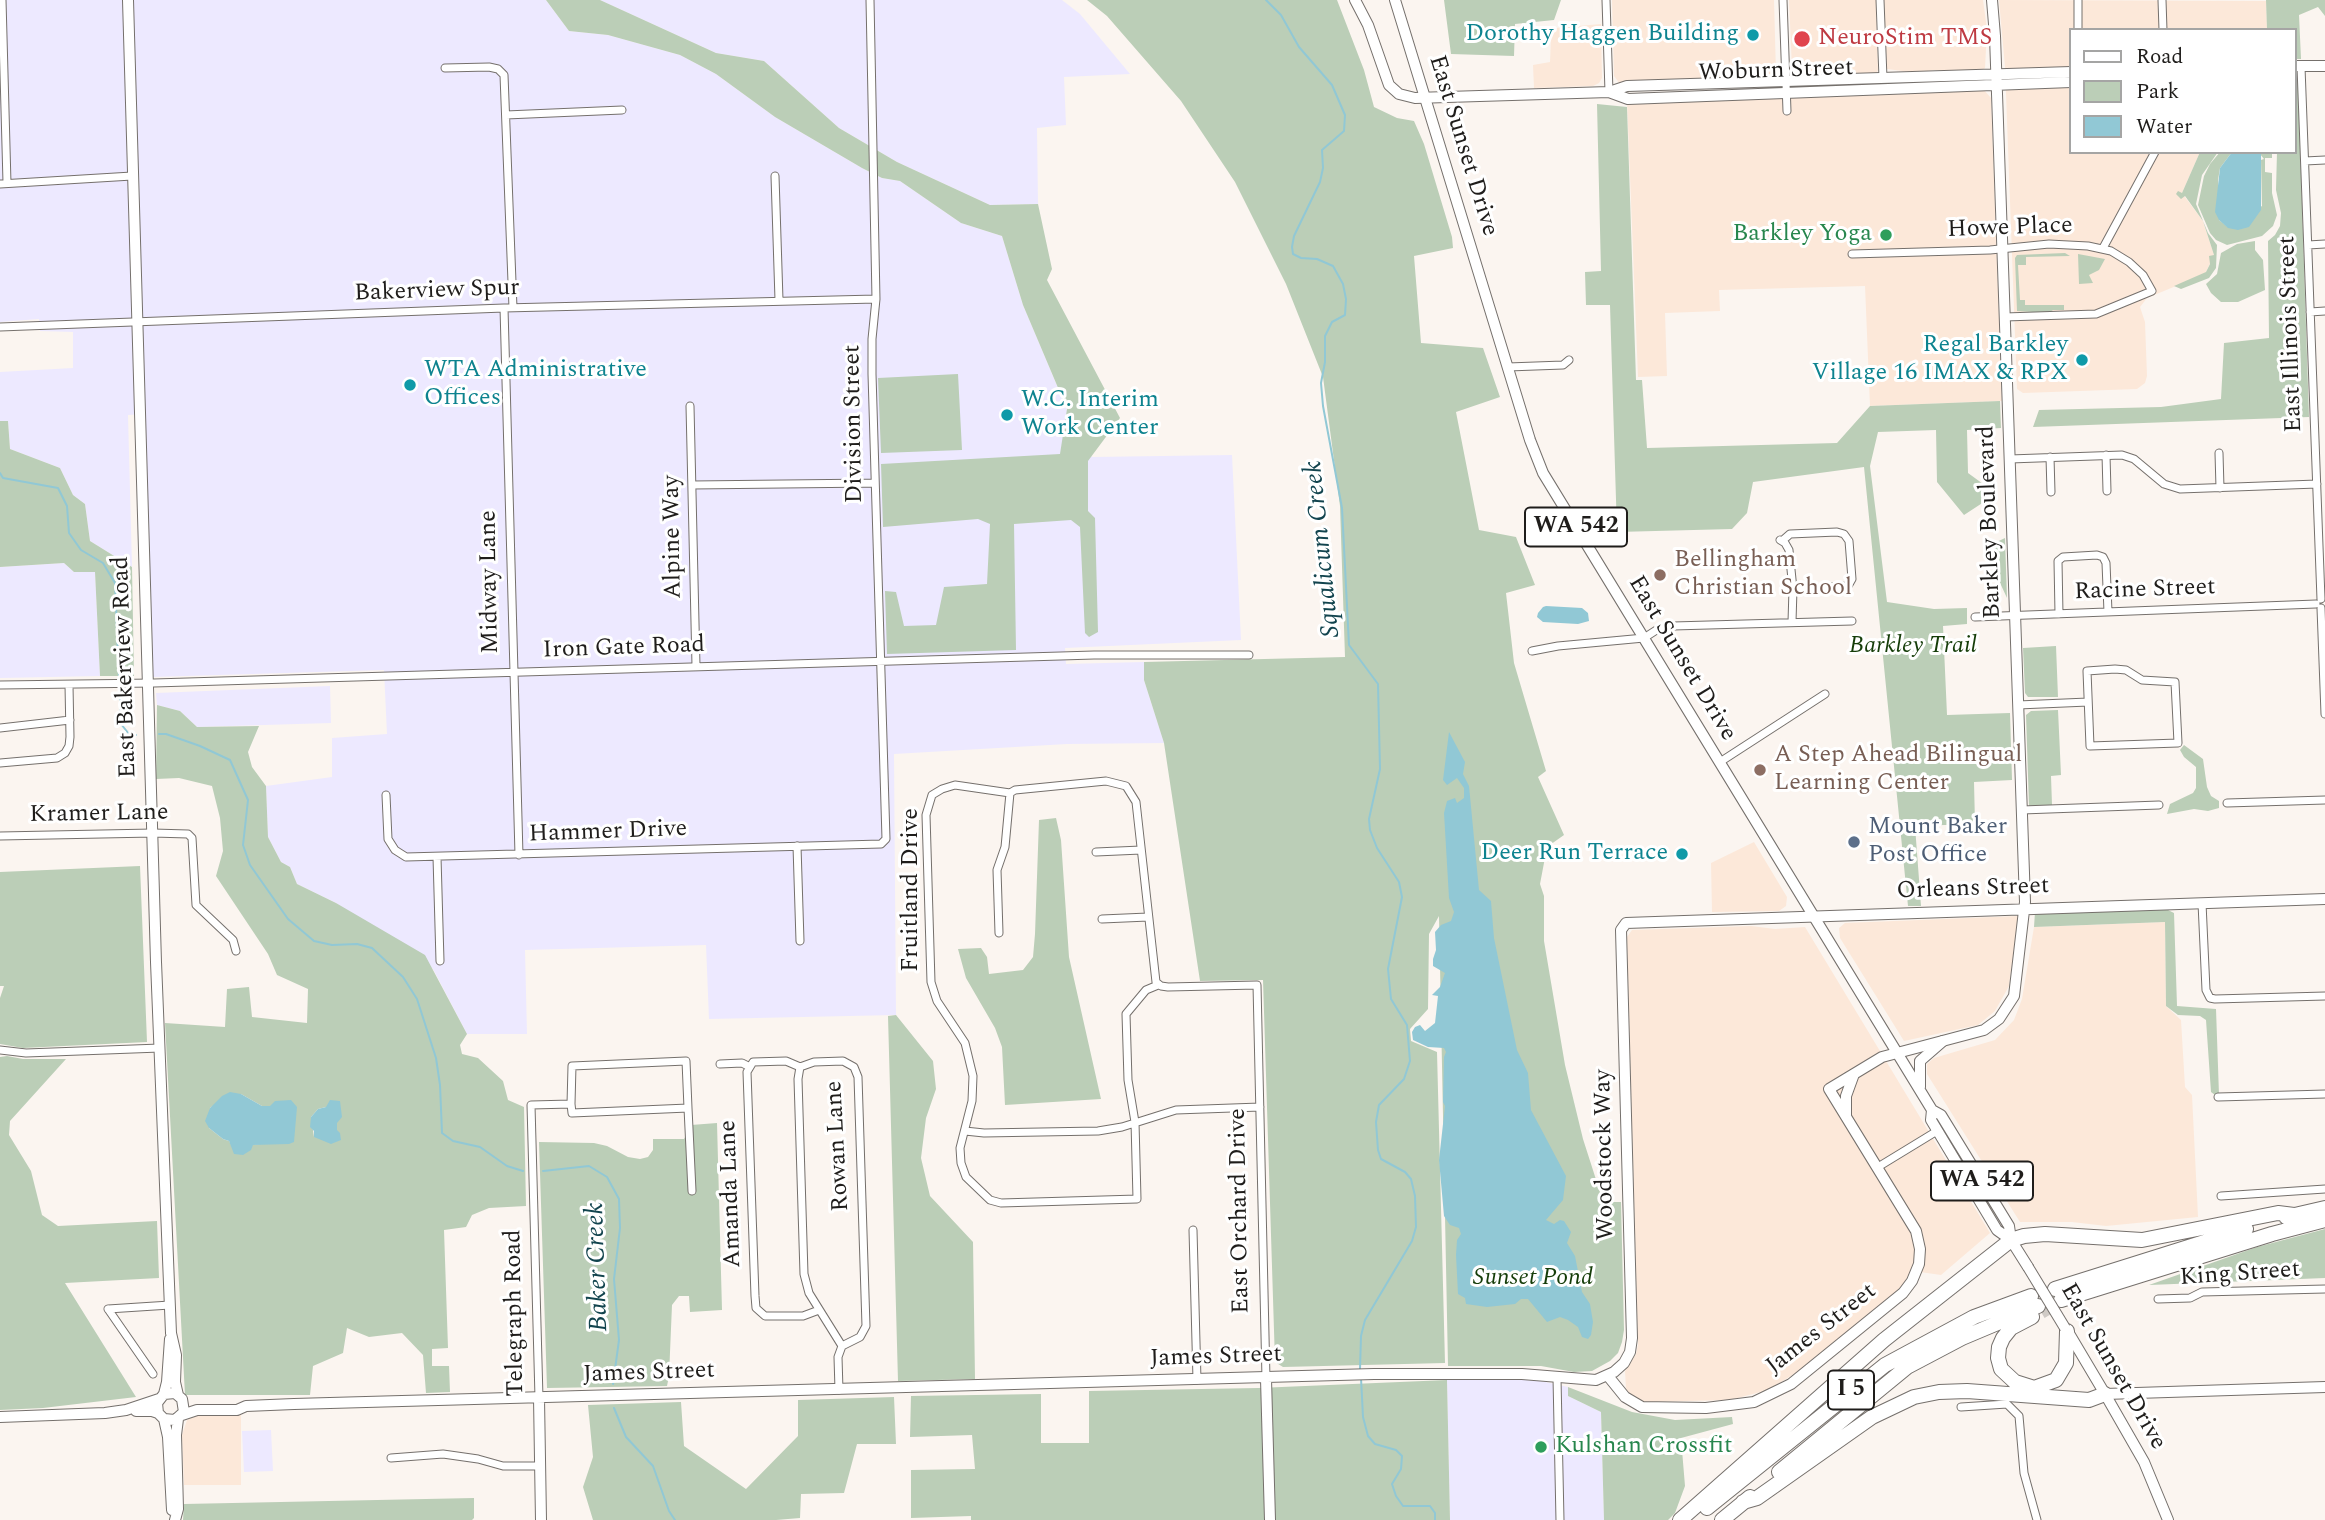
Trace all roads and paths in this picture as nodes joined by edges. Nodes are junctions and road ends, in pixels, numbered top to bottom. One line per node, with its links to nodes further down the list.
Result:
1 (2, 0): 32 (street)
2 (128, 0): 30 (main road, East Bakerview Road)
3 (870, 0): 38 (street, Division Street)
4 (1355, 0): 23 (main road, Woburn Street)
5 (1395, 0): 23 (main road, East Sunset Drive / WA 542)
6 (1606, 0): 22 (street)
7 (1783, 0): 21 (street)
8 (1880, 0): 18 (street)
9 (1992, 0): 19 (main road, Barkley Boulevard)
10 (2078, 0): 12 (street)
11 (2162, 0): 13 (street)
12 (2078, 28)
13 (2163, 28)
14 (2325, 66): 16 (main road)
15 (445, 68): 26 (street)
16 (2297, 68): 28 (street, East Illinois Street)
17 (2070, 72): 19 (main road, Woburn Street)
18 (1883, 78): 19 (main road, Woburn Street); 21 (main road, Woburn Street)
19 (1997, 80): 20 (main road, Woburn Street); 21 (main road, Woburn Street); 35 (main road, Barkley Boulevard)
20 (2070, 82)
21 (1786, 87): 22 (main road, Woburn Street); 25 (street)
22 (1609, 92): 23 (main road, Woburn Street)
23 (1425, 98): 48 (main road, East Sunset Drive / WA 542)
24 (622, 110): 26 (street)
25 (1787, 111)
26 (506, 115): 40 (street)
27 (2154, 154): 36 (street)
28 (2305, 160): 29 (street); 34 (street, East Illinois Street)
29 (2325, 160)
30 (132, 176): 32 (street); 45 (main road, East Bakerview Road)
31 (775, 176): 39 (street)
32 (4, 183)
33 (2325, 244): 34 (street)
34 (2308, 245): 43 (street, East Illinois Street)
35 (2003, 248): 36 (street, Howe Place); 37 (street, Howe Place); 44 (main road, Barkley Boulevard)
36 (2103, 248): 44 (street, Howe Place)
37 (1852, 254)
38 (876, 299): 39 (street, Bakerview Spur); 54 (street, Division Street)
39 (779, 300): 40 (street, Bakerview Spur)
40 (513, 308): 41 (street, Bakerview Spur)
41 (504, 309): 45 (street, Bakerview Spur); 74 (street, Midway Lane)
42 (2325, 311): 43 (street)
43 (2310, 312): 56 (street, East Illinois Street)
44 (2005, 317): 53 (main road, Barkley Boulevard)
45 (137, 321): 46 (street, Bakerview Spur); 75 (main road, East Bakerview Road)
46 (0, 327)
47 (1569, 360): 48 (street)
48 (1508, 367): 69 (main road, East Sunset Drive / WA 542)
49 (690, 406): 55 (street, Alpine Way)
50 (2219, 453): 57 (street)
51 (2106, 455): 52 (street); 57 (street); 58 (street)
52 (2050, 457): 53 (street); 59 (street)
53 (2010, 459): 65 (main road, Barkley Boulevard)
54 (875, 483): 55 (street); 72 (street, Division Street)
55 (692, 485): 73 (street, Alpine Way)
56 (2317, 485): 57 (street); 60 (street, East Illinois Street)
57 (2220, 488)
58 (2107, 491)
59 (2051, 492)
60 (2321, 507): 62 (street, East Illinois Street)
61 (1793, 589): 61 (street); 68 (street)
62 (2322, 604): 63 (street, Racine Street); 80 (street, East Illinois Street)
63 (2108, 612): 64 (street, Racine Street); 64 (street)
64 (2059, 614): 65 (street, Racine Street)
65 (2015, 616): 66 (street, Racine Street); 81 (main road, Barkley Boulevard)
66 (1975, 617)
67 (1852, 621): 68 (street)
68 (1792, 622): 69 (street)
69 (1644, 638): 70 (street); 85 (main road, East Sunset Drive / WA 542)
70 (1532, 651)
71 (1249, 654): 72 (street, Iron Gate Road)
72 (882, 661): 73 (street, Iron Gate Road); 95 (street, Division Street)
73 (696, 666): 74 (street, Iron Gate Road)
74 (513, 671): 75 (street, Iron Gate Road); 99 (street, Midway Lane)
75 (148, 684): 77 (street, Iron Gate Road); 93 (main road, East Bakerview Road)
76 (0, 685): 77 (street, Iron Gate Road)
77 (69, 685): 83 (street)
78 (1825, 694): 85 (street)
79 (2088, 702): 79 (street); 81 (street)
80 (2325, 703): 82 (street, East Illinois Street)
81 (2018, 705): 92 (main road, Barkley Boulevard)
82 (2325, 713)
83 (70, 720): 84 (street); 86 (street)
84 (0, 728)
85 (1720, 762): 104 (main road, East Sunset Drive / WA 542)
86 (0, 763)
87 (1010, 793): 97 (street, Fruitland Drive); 108 (street); 132 (street, Fruitland Drive)
88 (386, 795): 100 (street, Hammer Drive)
89 (2325, 800): 90 (street)
90 (2227, 803)
91 (2159, 805): 92 (street)
92 (2022, 810): 103 (main road, Barkley Boulevard)
93 (153, 833): 94 (street, Kramer Lane); 110 (street, Kramer Lane); 115 (main road, East Bakerview Road)
94 (0, 836)
95 (881, 844): 96 (street, Hammer Drive)
96 (797, 846): 99 (street, Hammer Drive); 109 (street)
97 (1141, 850): 98 (street); 105 (street, Fruitland Drive)
98 (1096, 852)
99 (519, 855): 100 (street, Hammer Drive)
100 (437, 857): 111 (street)
101 (2325, 899): 102 (main road, Orleans Street)
102 (2202, 903): 103 (main road, Orleans Street); 113 (street)
103 (2025, 909): 104 (main road, Orleans Street); 114 (main road, Barkley Boulevard)
104 (1813, 916): 107 (main road, Orleans Street); 117 (main road, East Sunset Drive / WA 542)
105 (1148, 917): 106 (street); 112 (street, Fruitland Drive)
106 (1102, 919)
107 (1624, 925): 152 (main road, Woodstock Way)
108 (999, 933)
109 (800, 941)
110 (236, 951)
111 (440, 961)
112 (1158, 985): 127 (street, East Orchard Drive); 131 (street, Fruitland Drive)
113 (2325, 996)
114 (1943, 1041): 117 (main road, Barkley Boulevard); 123 (main road)
115 (160, 1048): 116 (street); 145 (main road, East Bakerview Road)
116 (0, 1050)
117 (1897, 1052): 121 (main road, Barkley Boulevard); 123 (main road, East Sunset Drive / WA 542)
118 (720, 1064): 119 (street)
119 (750, 1067): 120 (street); 147 (street, Amanda Lane)
120 (800, 1067): 147 (street, Rowan Lane); 150 (street, Rowan Lane)
121 (1854, 1074): 122 (main road, Barkley Boulevard); 130 (main road)
122 (1829, 1089): 130 (main road, James Street)
123 (1920, 1090): 129 (main road, East Sunset Drive / WA 542)
124 (2325, 1094): 125 (street)
125 (2218, 1097)
126 (571, 1104): 128 (street); 128 (street); 162 (street, Telegraph Road)
127 (1260, 1107): 131 (street); 154 (street, East Orchard Drive)
128 (688, 1108): 136 (street)
129 (1932, 1110): 133 (main road, East Sunset Drive / WA 542); 142 (main road, East Sunset Drive / WA 542)
130 (1847, 1119): 134 (main road, James Street)
131 (1135, 1122): 132 (street); 132 (street, Fruitland Drive)
132 (965, 1131)
133 (1937, 1131): 134 (street); 142 (main road, East Sunset Drive / WA 542)
134 (1878, 1167): 152 (main road, James Street)
135 (2325, 1189): 137 (street)
136 (692, 1191)
137 (2221, 1196)
138 (2325, 1208): 139 (highway)
139 (2294, 1215): 140 (highway); 142 (highway)
140 (2325, 1220)
141 (1193, 1230): 155 (street)
142 (2011, 1240): 148 (main road, East Sunset Drive / WA 542, bridge); 176 (highway)
143 (2325, 1289): 144 (street, King Street)
144 (2158, 1299)
145 (170, 1305): 149 (main road, East Bakerview Road); 151 (street)
146 (2037, 1305): 157 (highway); 171 (highway, I 5); 177 (highway, I 5)
147 (819, 1311): 150 (street, Rowan Lane)
148 (2066, 1330): 157 (highway); 159 (main road, East Sunset Drive)
149 (171, 1333): 160 (main road, East Bakerview Road); 161 (main road, East Bakerview Road)
150 (842, 1346): 158 (street)
151 (153, 1374)
152 (1608, 1376): 153 (main road, James Street)
153 (1557, 1378): 154 (main road, James Street); 175 (street)
154 (1266, 1379): 155 (main road, James Street); 174 (main road, East Orchard Drive)
155 (1196, 1380): 158 (main road, James Street)
156 (2325, 1387): 159 (main road)
157 (2034, 1388): 159 (highway)
158 (839, 1390): 162 (main road, James Street)
159 (2105, 1394): 171 (highway); 180 (main road, East Sunset Drive)
160 (161, 1397): 161 (main road); 165 (main road); 166 (main road)
161 (180, 1397): 163 (main road, James Street); 168 (main road)
162 (539, 1398): 163 (main road, James Street); 170 (main road, Telegraph Road)
163 (246, 1406): 168 (main road, James Street)
164 (1961, 1407): 179 (street)
165 (126, 1410): 166 (main road); 167 (main road)
166 (161, 1416): 168 (main road); 172 (main road)
167 (0, 1417)
168 (180, 1417): 172 (main road)
169 (391, 1458): 170 (street)
170 (541, 1466): 173 (main road, Telegraph Road)
171 (1743, 1502): 178 (highway, I 5)
172 (175, 1520)
173 (541, 1520)
174 (1270, 1520)
175 (1560, 1520)
176 (1680, 1520)
177 (1692, 1520)
178 (1722, 1520)
179 (2037, 1520)
180 (2168, 1520)

